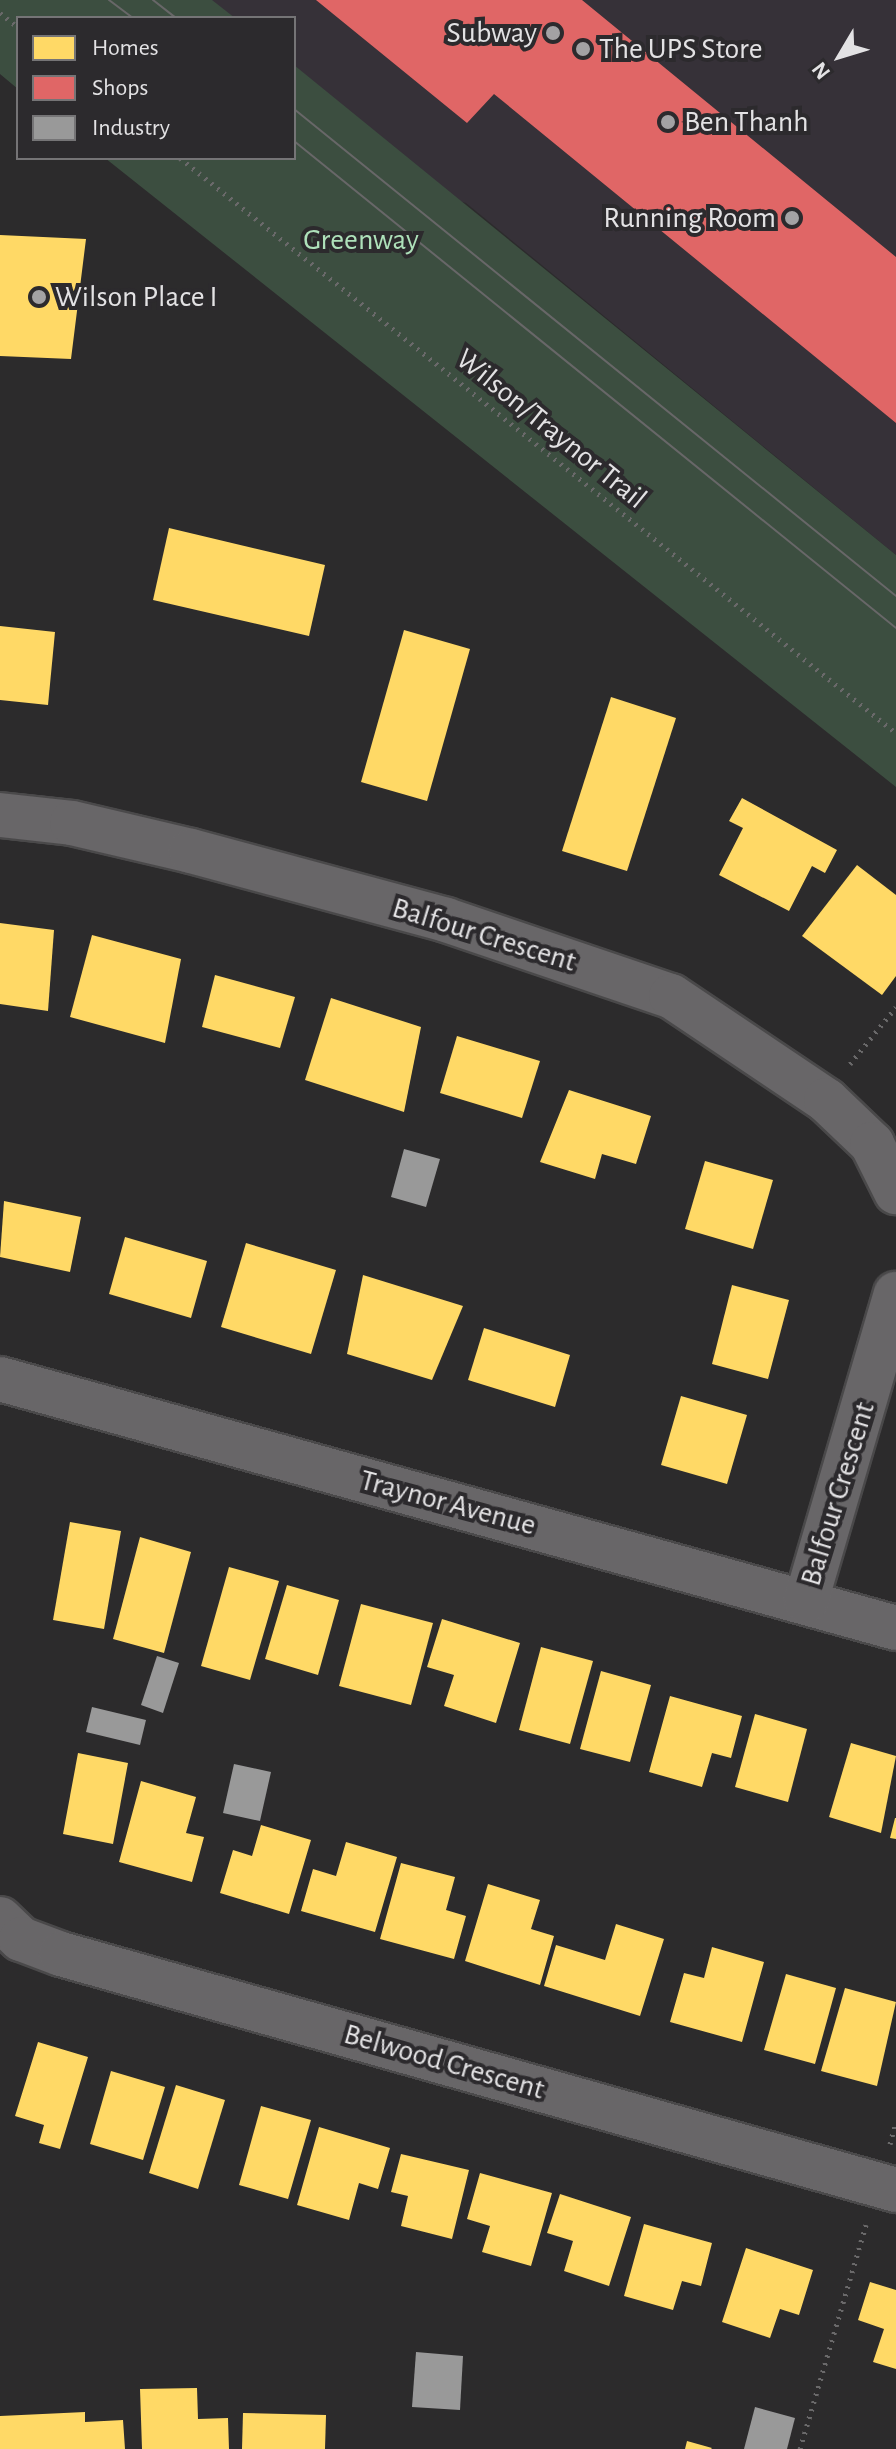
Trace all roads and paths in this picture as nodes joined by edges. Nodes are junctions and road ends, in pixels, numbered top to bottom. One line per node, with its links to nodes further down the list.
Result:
1 (0, 13): 2 (path)
2 (16, 25)
3 (182, 160): 4 (path, Wilson/Traynor Trail)
4 (896, 733)
5 (0, 815): 8 (street, Balfour Crescent)
6 (896, 1007): 7 (path)
7 (850, 1064)
8 (896, 1192)
9 (896, 1294): 11 (street, Balfour Crescent)
10 (0, 1379): 11 (street, Traynor Avenue)
11 (806, 1601): 12 (street, Traynor Avenue)
12 (896, 1628)
13 (0, 1919): 14 (street, Belwood Crescent)
14 (882, 2205): 15 (path)
15 (800, 2449)

